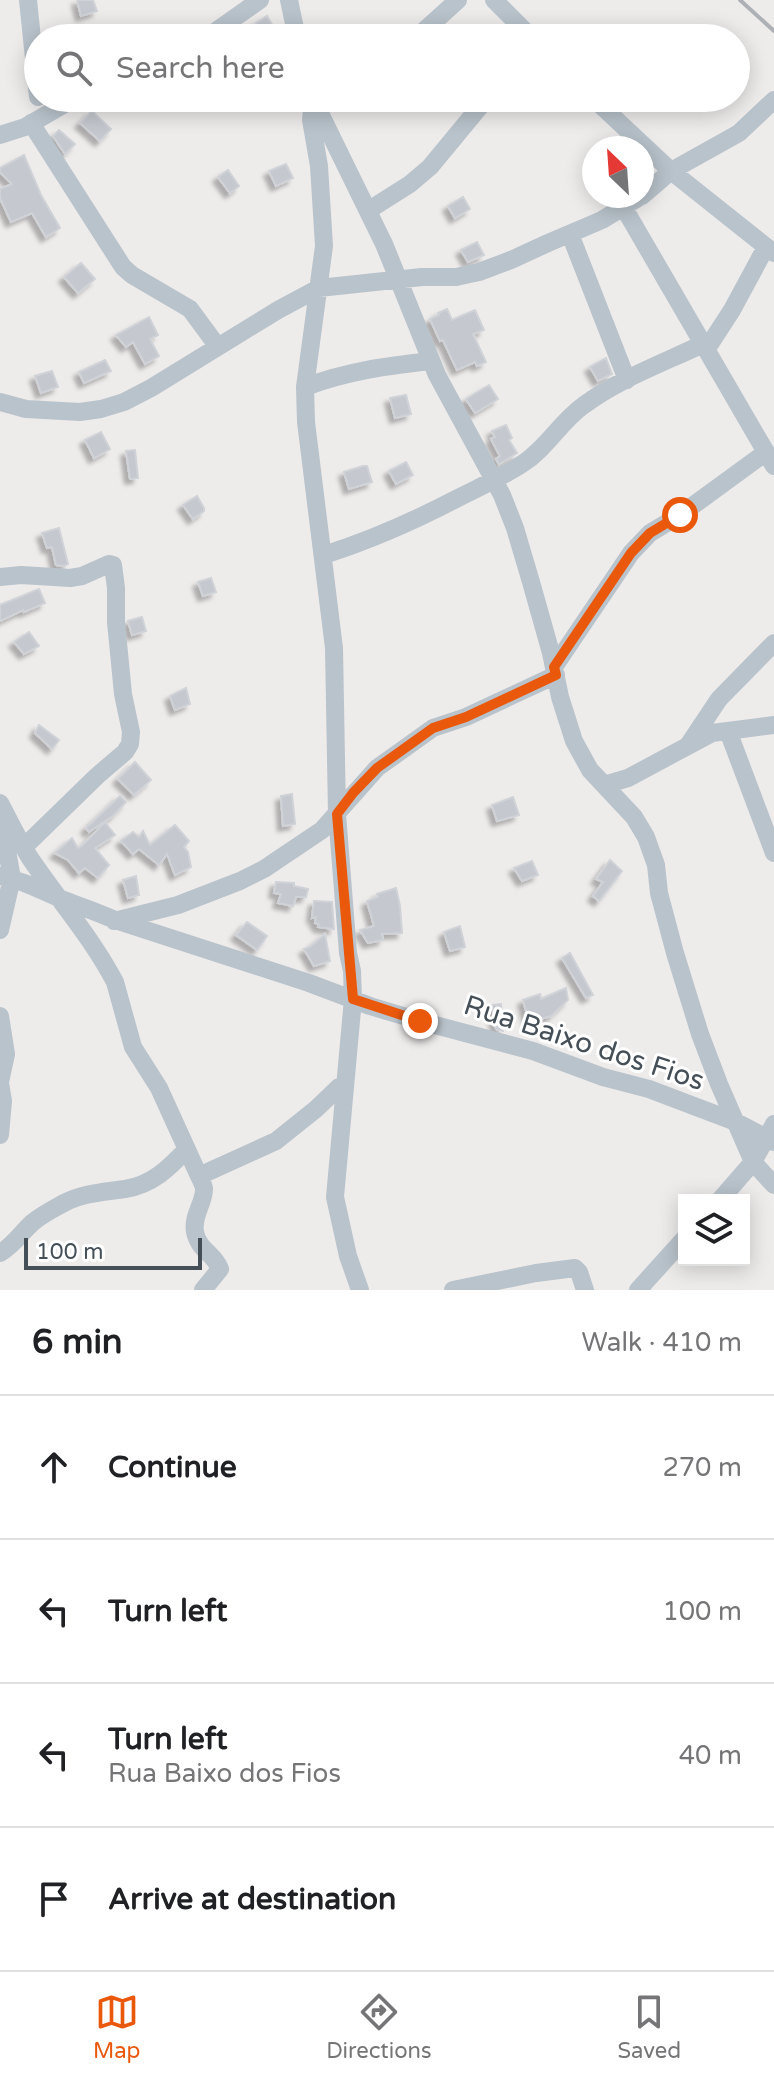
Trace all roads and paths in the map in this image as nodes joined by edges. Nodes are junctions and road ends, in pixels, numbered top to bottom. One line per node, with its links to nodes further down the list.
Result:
1 (28, 0): 6 (street)
2 (260, 0): 7 (street)
3 (289, 0): 8 (street)
4 (458, 0): 9 (street)
5 (494, 0): 10 (street)
6 (30, 24)
7 (226, 24)
8 (294, 24)
9 (431, 24)
10 (518, 24)
11 (774, 100): 20 (street)
12 (37, 112): 18 (street)
13 (51, 112): 18 (street)
14 (312, 112): 27 (street)
15 (320, 112): 23 (street)
16 (475, 112): 23 (street)
17 (608, 112): 20 (street)
18 (36, 121): 19 (street); 28 (street)
19 (0, 135)
20 (671, 171): 21 (street); 25 (street)
21 (654, 186)
22 (624, 208): 24 (street); 29 (street)
23 (369, 210): 26 (street)
24 (570, 234): 26 (street); 31 (street)
25 (770, 250): 29 (street)
26 (400, 280): 27 (street); 30 (street)
27 (319, 288): 28 (street); 32 (street)
28 (218, 347): 33 (street)
29 (705, 347): 31 (street); 34 (street)
30 (431, 361): 32 (street); 35 (street)
31 (627, 380): 35 (street)
32 (305, 387): 36 (street)
33 (0, 402)
34 (769, 450): 39 (street)
35 (494, 480): 36 (street); 39 (street)
36 (324, 555): 46 (street)
37 (0, 577): 47 (street)
38 (774, 643): 42 (street)
39 (555, 671): 43 (street); 46 (street)
40 (774, 725): 41 (street)
41 (728, 731): 42 (street); 48 (street)
42 (688, 746): 43 (street)
43 (604, 785): 58 (street)
44 (0, 803): 47 (street)
45 (0, 811): 49 (street)
46 (337, 814): 51 (street); 54 (street)
47 (24, 847): 50 (street)
48 (774, 853)
49 (5, 887): 50 (street, Rua Baixo dos Fios); 52 (street)
50 (61, 899): 51 (street, Rua Baixo dos Fios); 53 (street)
51 (115, 920): 53 (street); 54 (street, Rua Baixo dos Fios)
52 (0, 930)
53 (86, 933): 61 (street)
54 (353, 999): 57 (street); 58 (street, Rua Baixo dos Fios)
55 (0, 1016): 56 (street)
56 (0, 1083): 59 (street)
57 (344, 1085): 63 (street); 69 (street)
58 (736, 1122): 60 (street, Rua Baixo dos Fios); 62 (street)
59 (0, 1135)
60 (771, 1135): 62 (street)
61 (187, 1149): 63 (street); 67 (street)
62 (753, 1162): 64 (street); 65 (street)
63 (199, 1176): 68 (street)
64 (774, 1185)
65 (725, 1194)
66 (678, 1246): 72 (street)
67 (0, 1253)
68 (203, 1290)
69 (360, 1290)
70 (453, 1290): 71 (street)
71 (585, 1290)
72 (638, 1290)

